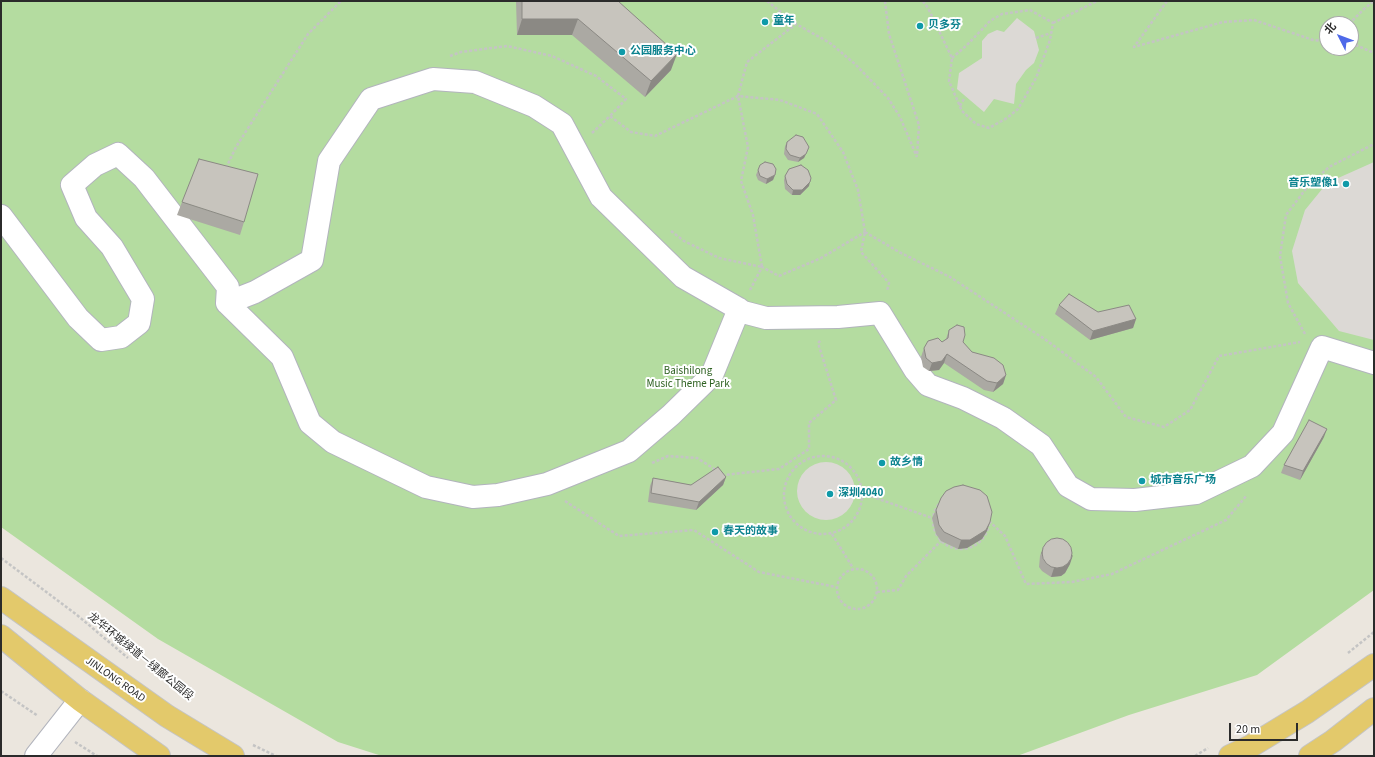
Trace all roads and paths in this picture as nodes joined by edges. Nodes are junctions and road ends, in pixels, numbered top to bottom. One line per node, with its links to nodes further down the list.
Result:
1 (341, 1): 22 (path)
2 (767, 1): 10 (path)
3 (885, 1): 10 (path)
4 (923, 1): 16 (path)
5 (1098, 1): 9 (path)
6 (1167, 1): 13 (path)
7 (1374, 1): 8 (path)
8 (1358, 16)
9 (1053, 23): 11 (path); 16 (path)
10 (796, 24): 17 (path)
11 (1051, 33): 12 (path); 19 (path)
12 (1036, 38)
13 (1319, 40)
14 (1359, 46): 15 (path)
15 (1374, 53)
16 (952, 58): 19 (path)
17 (738, 96): 20 (path); 25 (path); 26 (path)
18 (966, 97): 19 (path)
19 (960, 106)
20 (588, 137)
21 (1374, 144): 31 (path)
22 (225, 171)
23 (1, 216): 28 (lane)
24 (667, 228): 26 (path)
25 (865, 232): 26 (path); 27 (path); 31 (path)
26 (762, 267): 29 (path)
27 (886, 294)
28 (227, 303): 29 (lane); 29 (lane)
29 (739, 309): 30 (lane)
30 (838, 317): 31 (lane); 33 (path)
31 (1315, 344): 32 (lane)
32 (1374, 363)
33 (647, 465)
34 (862, 493): 36 (path); 38 (path); 38 (path)
35 (570, 497): 43 (path)
36 (932, 518): 37 (path); 39 (path)
37 (989, 521): 39 (path); 42 (path)
38 (832, 534): 41 (path)
39 (941, 541): 44 (path)
40 (1, 558): 47 (path, 龙华环城绿道－绿廊公园段)
41 (853, 568): 43 (path); 44 (path)
42 (1026, 584)
43 (836, 587): 44 (path)
44 (877, 592)
45 (1, 598): 54 (main road, JINLONG ROAD)
46 (1, 636): 50 (main road)
47 (131, 661)
48 (1374, 665): 59 (main road)
49 (1, 691): 52 (path)
50 (80, 700): 55 (lane); 57 (main road)
51 (1374, 709): 60 (main road)
52 (41, 718)
53 (71, 740): 56 (path)
54 (241, 750): 58 (path)
55 (36, 756)
56 (97, 756)
57 (159, 756)
58 (276, 756)
59 (1230, 756)
60 (1310, 756)

